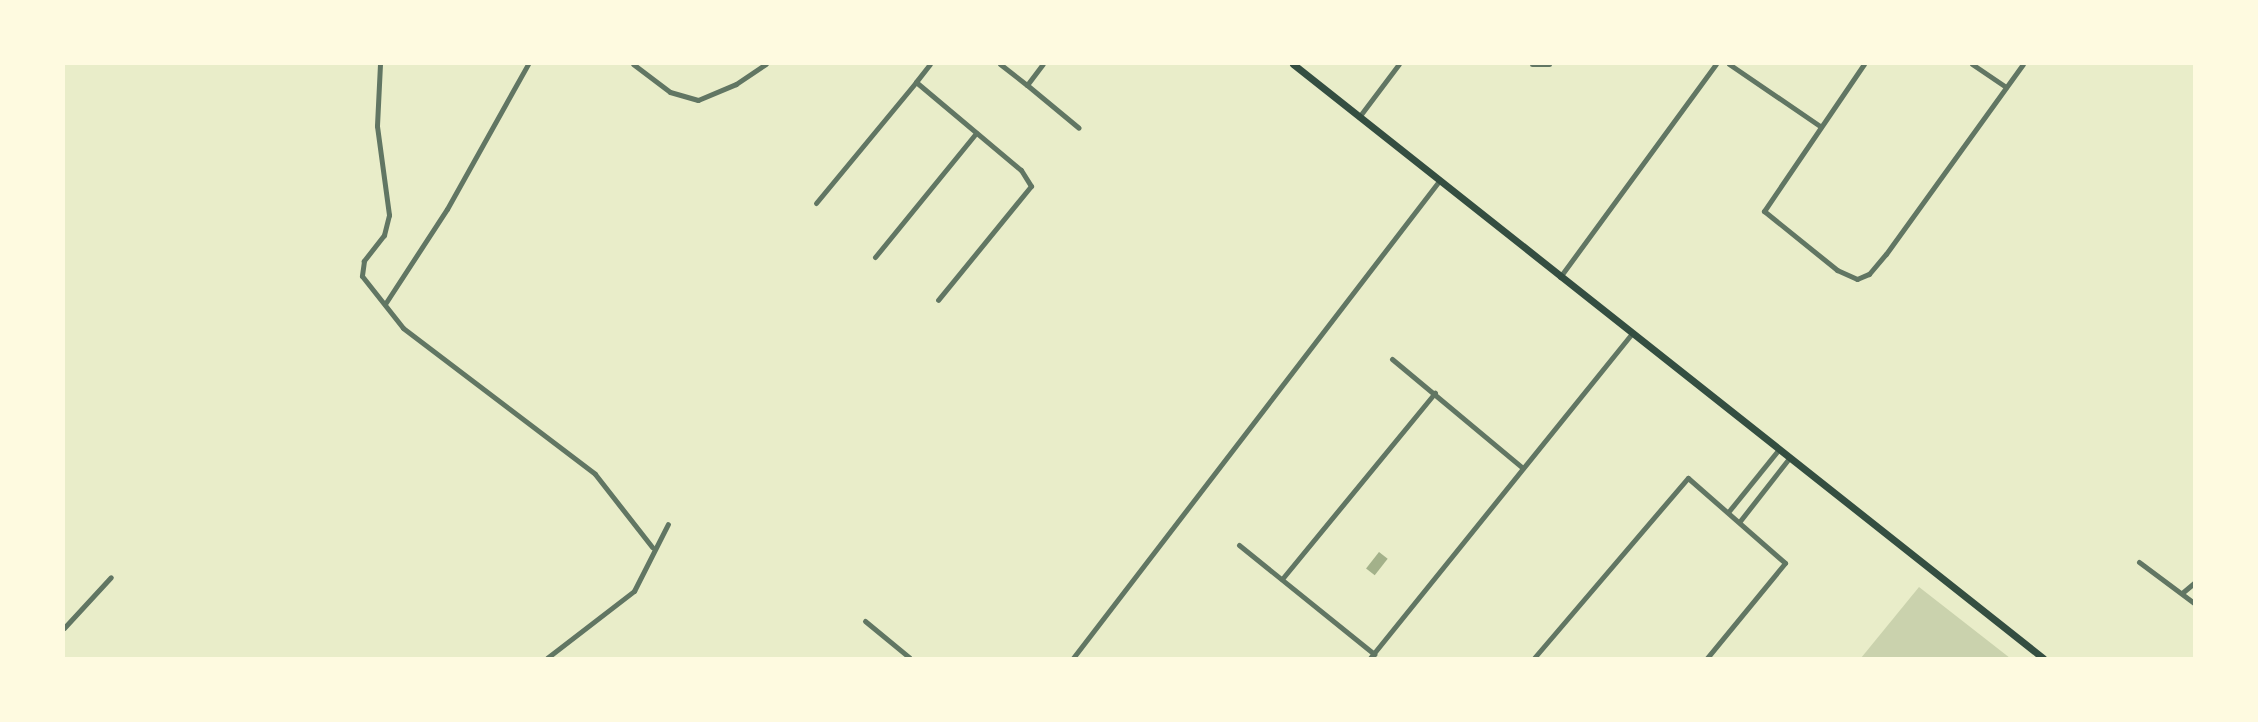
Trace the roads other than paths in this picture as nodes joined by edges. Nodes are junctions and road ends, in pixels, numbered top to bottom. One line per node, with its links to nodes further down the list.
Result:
1 (380, 64): 29 (street)
2 (528, 64): 29 (street)
3 (633, 64): 4 (street)
4 (766, 64)
5 (930, 64): 17 (street)
6 (1000, 64): 18 (street)
7 (1043, 64): 18 (street)
8 (1293, 64): 20 (main road)
9 (1399, 64): 20 (street)
10 (1532, 64): 11 (street)
11 (1549, 64)
12 (1716, 64): 27 (street)
13 (1729, 64): 21 (street)
14 (1864, 64): 21 (street)
15 (1972, 64): 19 (street)
16 (2023, 64): 19 (street)
17 (916, 82): 23 (street); 25 (street)
18 (1026, 85): 22 (street)
19 (2006, 87): 21 (street)
20 (1359, 117): 24 (main road)
21 (1820, 126)
22 (1079, 128)
23 (976, 133): 26 (street); 28 (street)
24 (1439, 181): 27 (main road); 52 (street)
25 (816, 203)
26 (875, 257)
27 (1560, 277): 30 (main road)
28 (938, 300)
29 (385, 304): 40 (street)
30 (1632, 333): 33 (main road); 35 (street)
31 (1392, 359): 32 (street)
32 (1435, 393): 35 (street); 43 (street)
33 (1779, 449): 34 (main road); 36 (street)
34 (1790, 457): 37 (street); 55 (main road)
35 (1523, 468): 49 (street)
36 (1729, 511): 37 (street); 53 (street)
37 (1740, 520): 54 (street)
38 (668, 524): 40 (street)
39 (1239, 545): 43 (street)
40 (652, 548): 50 (street)
41 (2139, 562): 45 (street)
42 (111, 577): 48 (street)
43 (1282, 580): 49 (street)
44 (2194, 583): 45 (street)
45 (2182, 593): 46 (street)
46 (2194, 603)
47 (865, 621): 51 (street)
48 (64, 628)
49 (1372, 656)
50 (547, 658)
51 (910, 658)
52 (1073, 658)
53 (1534, 658)
54 (1707, 658)
55 (2043, 658)

